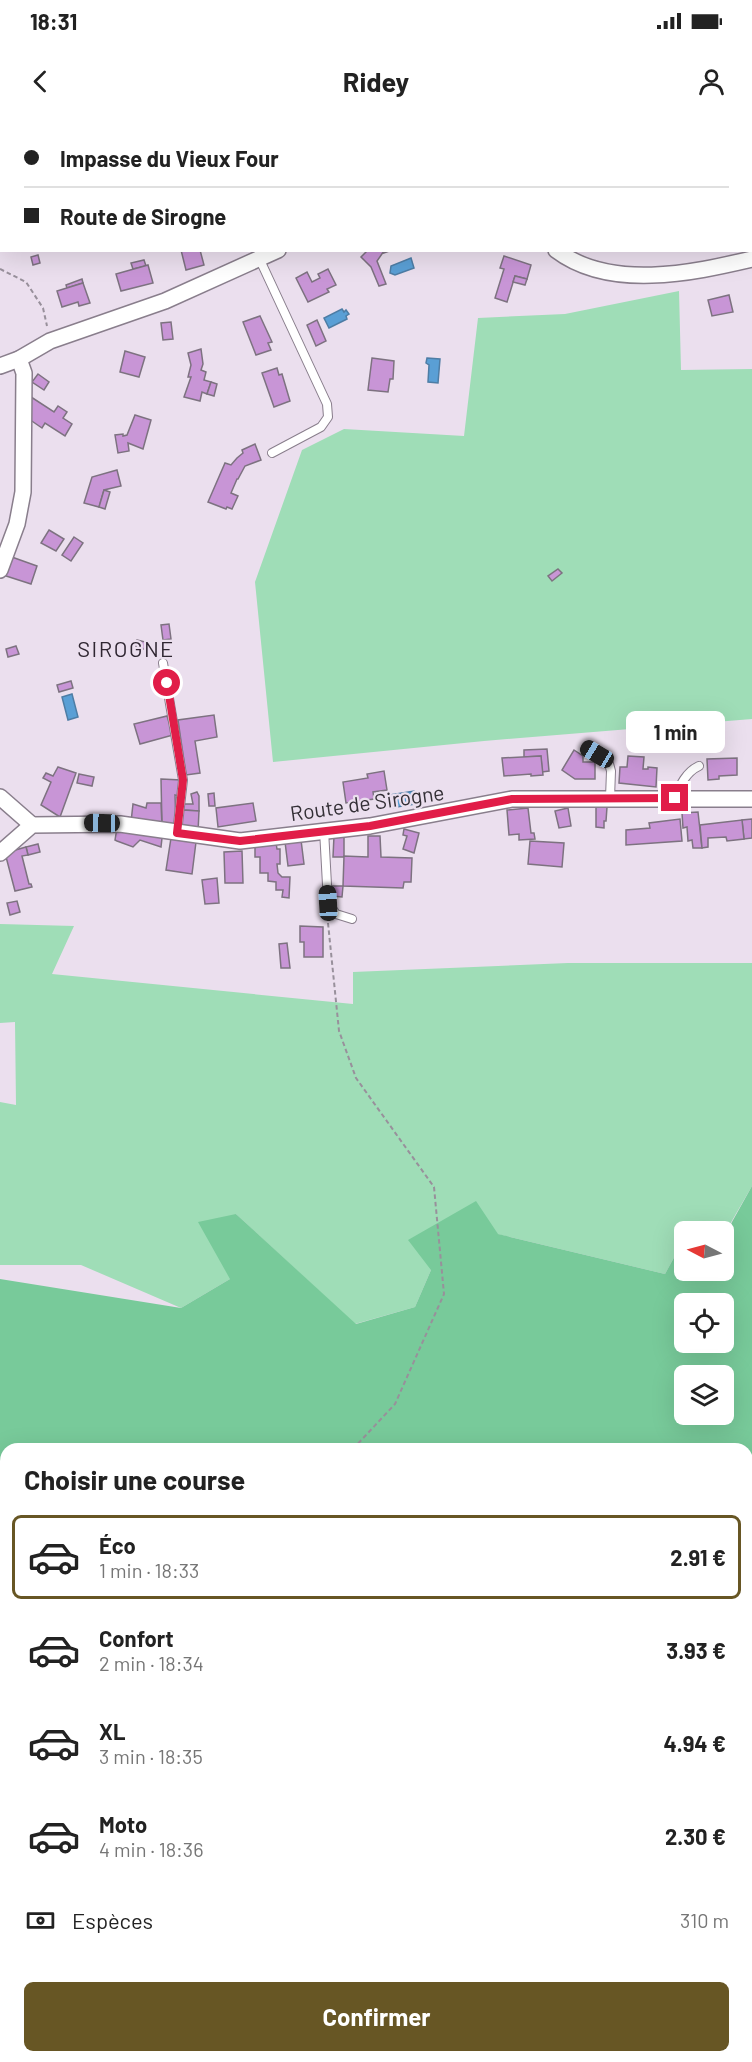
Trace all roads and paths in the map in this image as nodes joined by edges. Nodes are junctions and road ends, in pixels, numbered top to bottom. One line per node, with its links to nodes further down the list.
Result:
1 (275, 252): 4 (street)
2 (558, 252): 3 (street)
3 (752, 259)
4 (261, 260): 6 (street); 9 (lane)
5 (0, 269): 6 (path)
6 (50, 342): 7 (street)
7 (19, 359): 8 (street); 10 (street)
8 (0, 366)
9 (272, 453)
10 (0, 570)
11 (163, 663): 20 (lane)
12 (587, 748): 15 (lane)
13 (699, 766): 16 (lane)
14 (0, 797): 18 (street)
15 (610, 798): 16 (street, Route de Sirogne); 19 (street, Route de Sirogne)
16 (675, 798): 17 (street, Route de Sirogne)
17 (752, 799)
18 (32, 825): 20 (street, Route de Sirogne); 21 (street)
19 (324, 830): 20 (street, Route de Sirogne); 22 (lane)
20 (177, 833)
21 (0, 853)
22 (328, 903): 23 (lane); 24 (path)
23 (352, 919)
24 (359, 1443)

